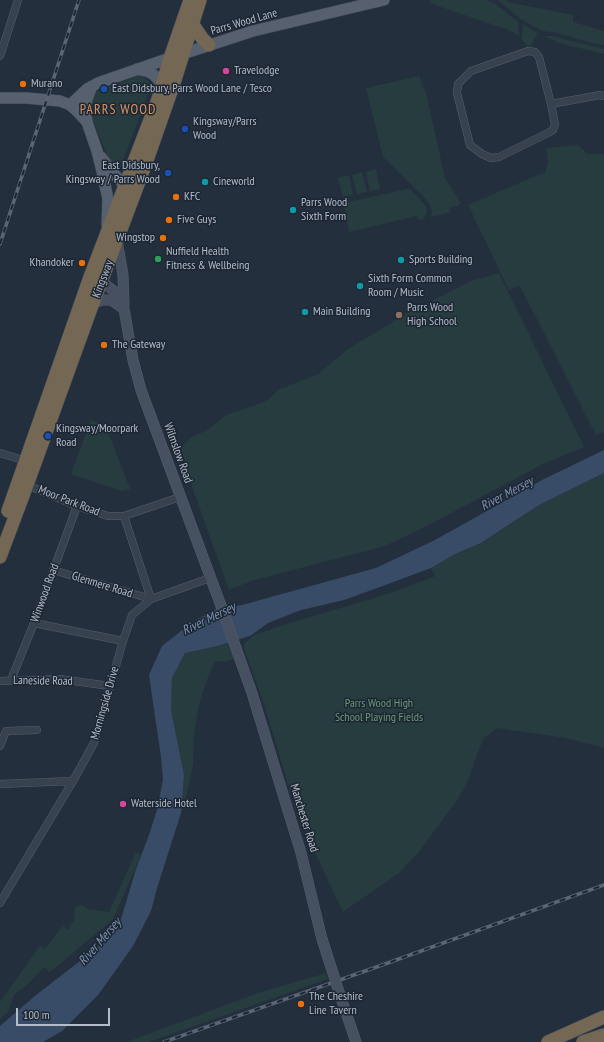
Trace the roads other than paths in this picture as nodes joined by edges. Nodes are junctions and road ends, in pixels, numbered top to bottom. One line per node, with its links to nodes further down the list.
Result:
1 (18, 0): 8 (street)
2 (190, 0): 9 (highway, Kingsway)
3 (200, 0): 5 (highway, Kingsway)
4 (384, 0): 6 (main road, Parrs Wood Lane)
5 (192, 23): 6 (highway); 7 (highway, Kingsway)
6 (209, 45): 7 (main road, Parrs Wood Lane)
7 (183, 54): 9 (main road, Parrs Wood Lane); 19 (highway, Kingsway)
8 (0, 56)
9 (170, 58): 10 (main road, Parrs Wood Lane); 12 (highway, Kingsway)
10 (136, 69): 11 (main road, Parrs Wood Lane); 12 (main road)
11 (92, 86): 16 (main road, Parrs Wood Lane); 17 (main road)
12 (161, 87): 19 (highway, Kingsway)
13 (604, 96): 15 (street)
14 (0, 98): 16 (main road)
15 (551, 104): 15 (street)
16 (70, 105): 17 (main road)
17 (87, 122): 18 (main road)
18 (97, 151): 19 (main road); 20 (main road)
19 (131, 188): 20 (highway, Kingsway); 21 (highway, Kingsway)
20 (108, 231): 22 (highway, Kingsway)
21 (117, 241): 22 (highway, Kingsway); 24 (main road, Wilmslow Road)
22 (96, 279): 23 (highway, Kingsway); 24 (main road, Wilmslow Road); 26 (highway, Kingsway)
23 (94, 303): 24 (main road); 27 (highway, Kingsway)
24 (124, 309): 28 (main road, Wilmslow Road)
25 (0, 453): 26 (street)
26 (26, 461): 29 (highway, Kingsway)
27 (27, 486): 30 (street, Moor Park Road); 33 (highway, Kingsway)
28 (180, 497): 31 (street, Moor Park Road); 35 (main road, Wilmslow Road)
29 (5, 506): 32 (highway, Kingsway)
30 (77, 506): 31 (street, Moor Park Road); 34 (street, Winwood Road)
31 (124, 516): 36 (street)
32 (0, 532)
33 (0, 557)
34 (53, 570): 36 (street, Glenmere Road); 38 (street, Winwood Road)
35 (210, 578): 36 (street, Morningside Drive); 37 (main road, Wilmslow Road)
36 (151, 599): 39 (street, Morningside Drive)
37 (220, 603): 50 (main road, Manchester Road, bridge)
38 (34, 623): 39 (street); 40 (street, Winwood Road)
39 (123, 641): 42 (street, Morningside Drive)
40 (11, 680): 41 (street, Laneside Road); 42 (street, Laneside Road)
41 (0, 681)
42 (110, 686): 45 (street, Morningside Drive)
43 (37, 730): 44 (street)
44 (0, 746)
45 (73, 781): 46 (street); 47 (street, Morningside Drive)
46 (0, 784)
47 (0, 902)
48 (604, 1017): 51 (highway)
49 (604, 1035): 52 (highway)
50 (356, 1042)
51 (548, 1042)
52 (583, 1042)

